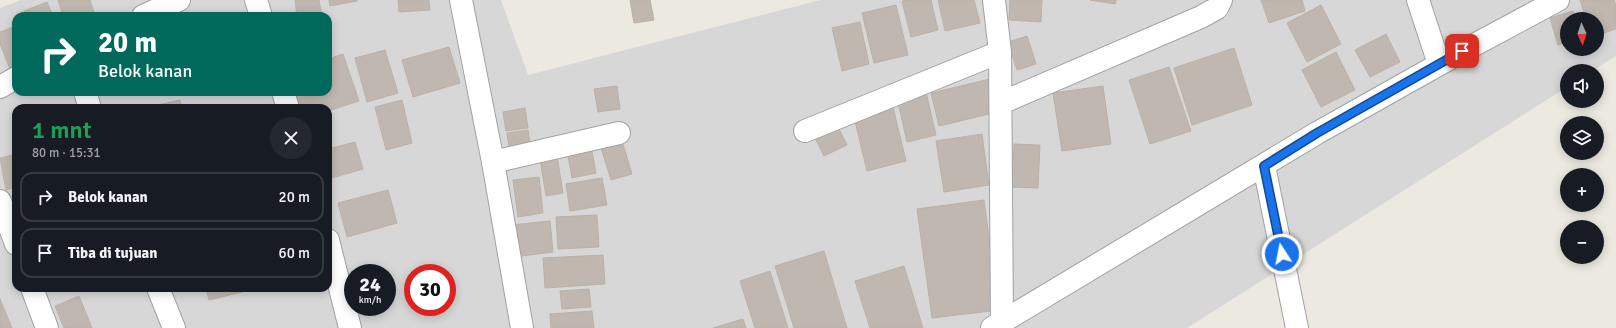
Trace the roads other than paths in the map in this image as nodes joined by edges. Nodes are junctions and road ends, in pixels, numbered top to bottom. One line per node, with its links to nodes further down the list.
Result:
1 (179, 0): 8 (street)
2 (256, 0): 9 (street)
3 (461, 0): 17 (street)
4 (994, 0): 10 (street)
5 (1221, 0): 14 (street)
6 (1418, 0): 11 (street)
7 (1550, 2): 11 (street)
8 (152, 12)
9 (260, 12)
10 (1000, 52): 14 (street); 15 (street)
11 (1439, 64): 18 (street)
12 (12, 80): 13 (street)
13 (0, 87)
14 (1001, 103): 24 (street)
15 (805, 131)
16 (619, 133): 17 (street)
17 (493, 162): 28 (street)
18 (1264, 166): 24 (street); 29 (street)
19 (0, 201): 20 (street)
20 (12, 233)
21 (332, 256): 27 (street)
22 (34, 292): 25 (street)
23 (160, 292): 26 (street)
24 (997, 325)
25 (47, 328)
26 (174, 328)
27 (350, 328)
28 (522, 328)
29 (1297, 328)

